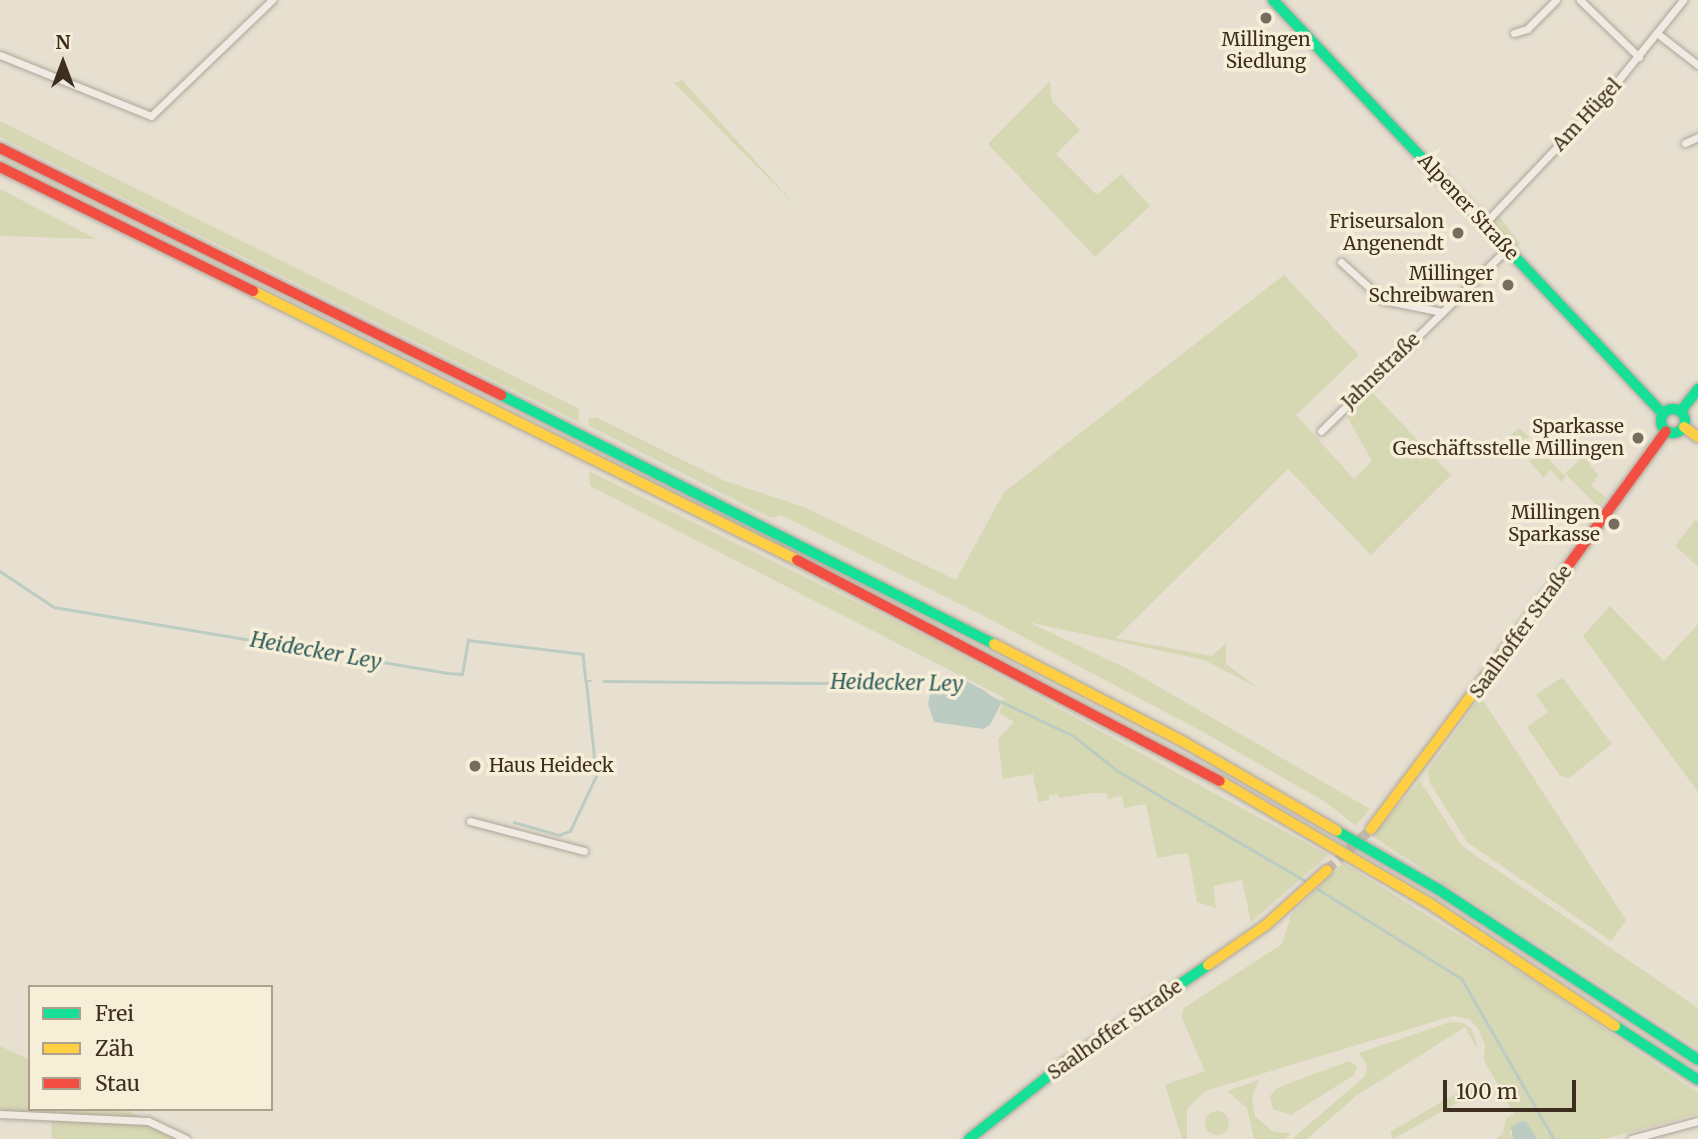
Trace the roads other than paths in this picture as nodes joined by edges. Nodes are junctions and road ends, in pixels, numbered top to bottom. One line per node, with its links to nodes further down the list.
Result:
1 (272, 0): 8 (street)
2 (1273, 0): 15 (main road, Alpener Straße)
3 (1556, 0): 6 (street)
4 (1580, 0): 9 (street)
5 (1683, 0): 7 (street, Am Hügel)
6 (1514, 33)
7 (1658, 34): 9 (street, Am Hügel); 10 (street)
8 (0, 55)
9 (1639, 57): 15 (street, Am Hügel)
10 (1698, 65)
11 (1698, 137): 12 (street)
12 (1685, 143)
13 (0, 148): 30 (main road)
14 (0, 167): 31 (main road)
15 (1484, 224): 16 (main road, Alpener Straße)
16 (1507, 249): 18 (street, Jahnstraße); 21 (main road, Alpener Straße)
17 (1341, 262): 18 (street, Jahnstraße)
18 (1441, 312): 23 (street, Jahnstraße)
19 (1698, 389): 20 (main road)
20 (1681, 411): 21 (main road); 22 (main road)
21 (1663, 414): 24 (main road)
22 (1684, 427): 24 (main road); 25 (main road)
23 (1321, 430)
24 (1666, 431): 27 (main road, Saalhoffer Straße)
25 (1698, 437)
26 (470, 821): 28 (street)
27 (1371, 829)
28 (584, 851)
29 (1327, 870): 35 (main road, Saalhoffer Straße)
30 (1698, 1060)
31 (1698, 1080)
32 (0, 1114): 34 (street)
33 (1698, 1121): 36 (street)
34 (186, 1139)
35 (969, 1139)
36 (1631, 1139)

